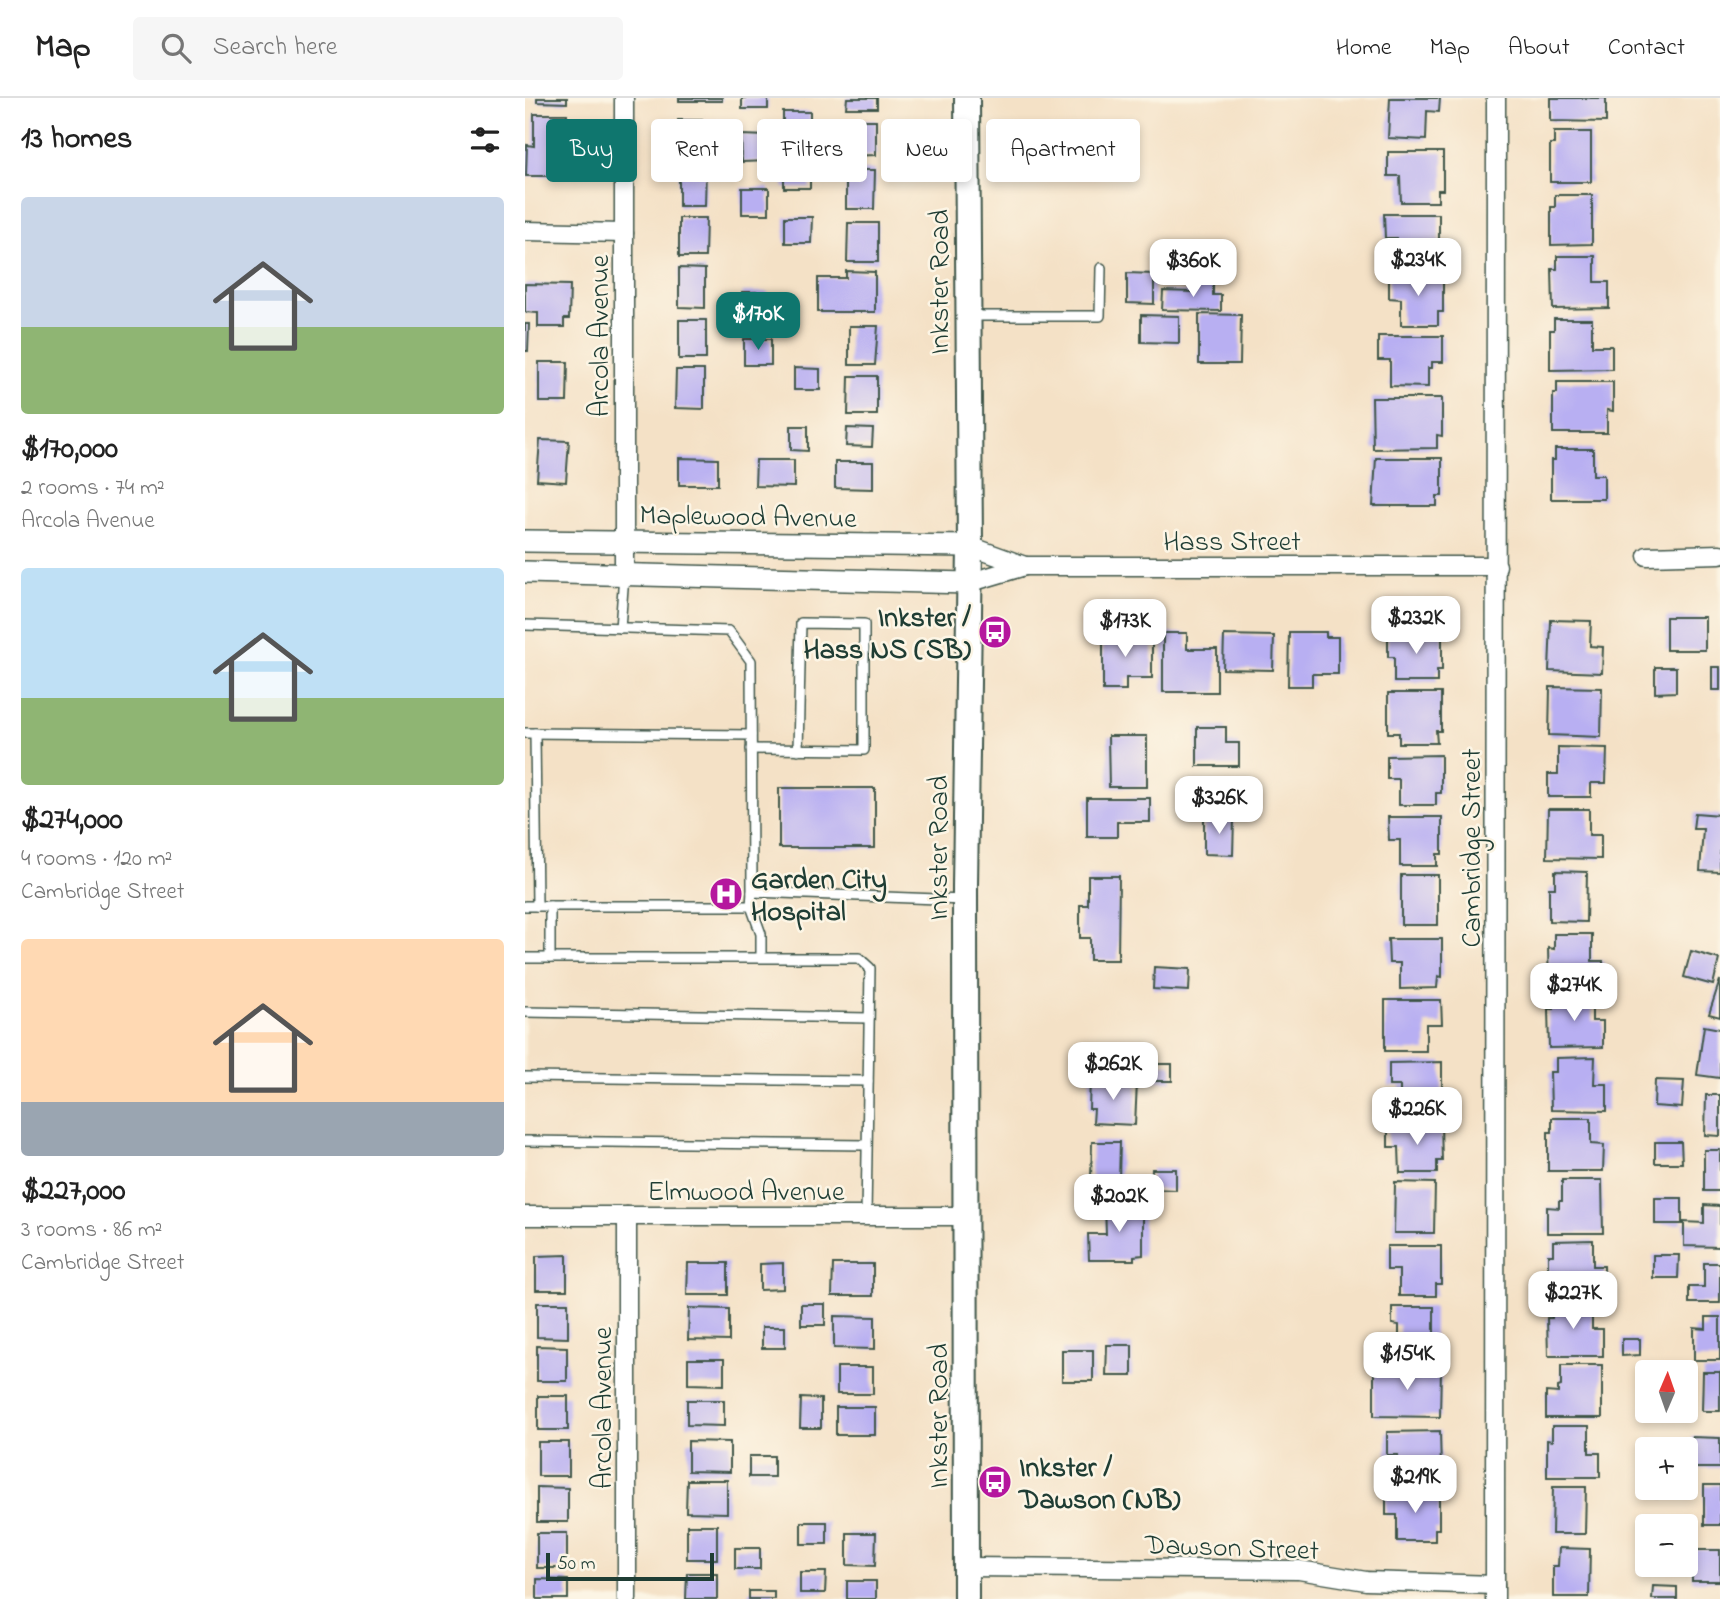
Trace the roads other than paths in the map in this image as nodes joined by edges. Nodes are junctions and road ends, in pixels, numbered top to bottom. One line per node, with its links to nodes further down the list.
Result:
1 (624, 98): 5 (street, Arcola Avenue)
2 (967, 98): 7 (main road, Inkster Road)
3 (1496, 98): 14 (street, Cambridge Street)
4 (525, 231): 5 (street)
5 (624, 233): 9 (street, Arcola Avenue)
6 (1101, 268): 7 (lane)
7 (968, 316): 10 (main road, Inkster Road)
8 (525, 541): 9 (street, Maplewood Avenue)
9 (624, 542): 10 (street, Maplewood Avenue); 16 (street, Arcola Avenue)
10 (970, 546): 13 (street, Hass Street); 17 (main road, Inkster Road)
11 (1720, 554): 12 (street)
12 (1647, 556)
13 (1025, 566): 14 (street, Hass Street); 17 (street)
14 (1497, 566): 44 (street, Cambridge Street)
15 (525, 572): 16 (street)
16 (624, 575): 17 (street); 19 (lane)
17 (968, 583): 25 (main road, Inkster Road)
18 (525, 625): 19 (lane)
19 (620, 628): 21 (lane)
20 (530, 733): 21 (lane); 27 (lane)
21 (751, 734): 22 (lane)
22 (751, 750): 23 (lane); 24 (lane)
23 (798, 750): 23 (lane)
24 (752, 892): 25 (lane); 29 (lane)
25 (966, 900): 42 (main road, Inkster Road)
26 (525, 906): 27 (lane)
27 (537, 906): 28 (lane)
28 (550, 906): 29 (lane); 32 (lane)
29 (751, 906): 30 (lane)
30 (761, 956): 32 (lane); 34 (lane)
31 (525, 958): 32 (lane)
32 (550, 958)
33 (525, 1012): 34 (lane)
34 (869, 1018): 36 (lane)
35 (525, 1077): 36 (lane)
36 (868, 1081): 38 (lane)
37 (525, 1141): 38 (lane)
38 (867, 1145): 41 (lane)
39 (525, 1216): 40 (street, Elmwood Avenue)
40 (627, 1216): 41 (street, Elmwood Avenue); 45 (street, Arcola Avenue)
41 (866, 1216): 42 (street, Elmwood Avenue)
42 (966, 1216): 43 (main road, Inkster Road)
43 (967, 1567): 44 (street, Dawson Street); 46 (main road, Inkster Road)
44 (1495, 1592)
45 (627, 1599)
46 (966, 1599)

